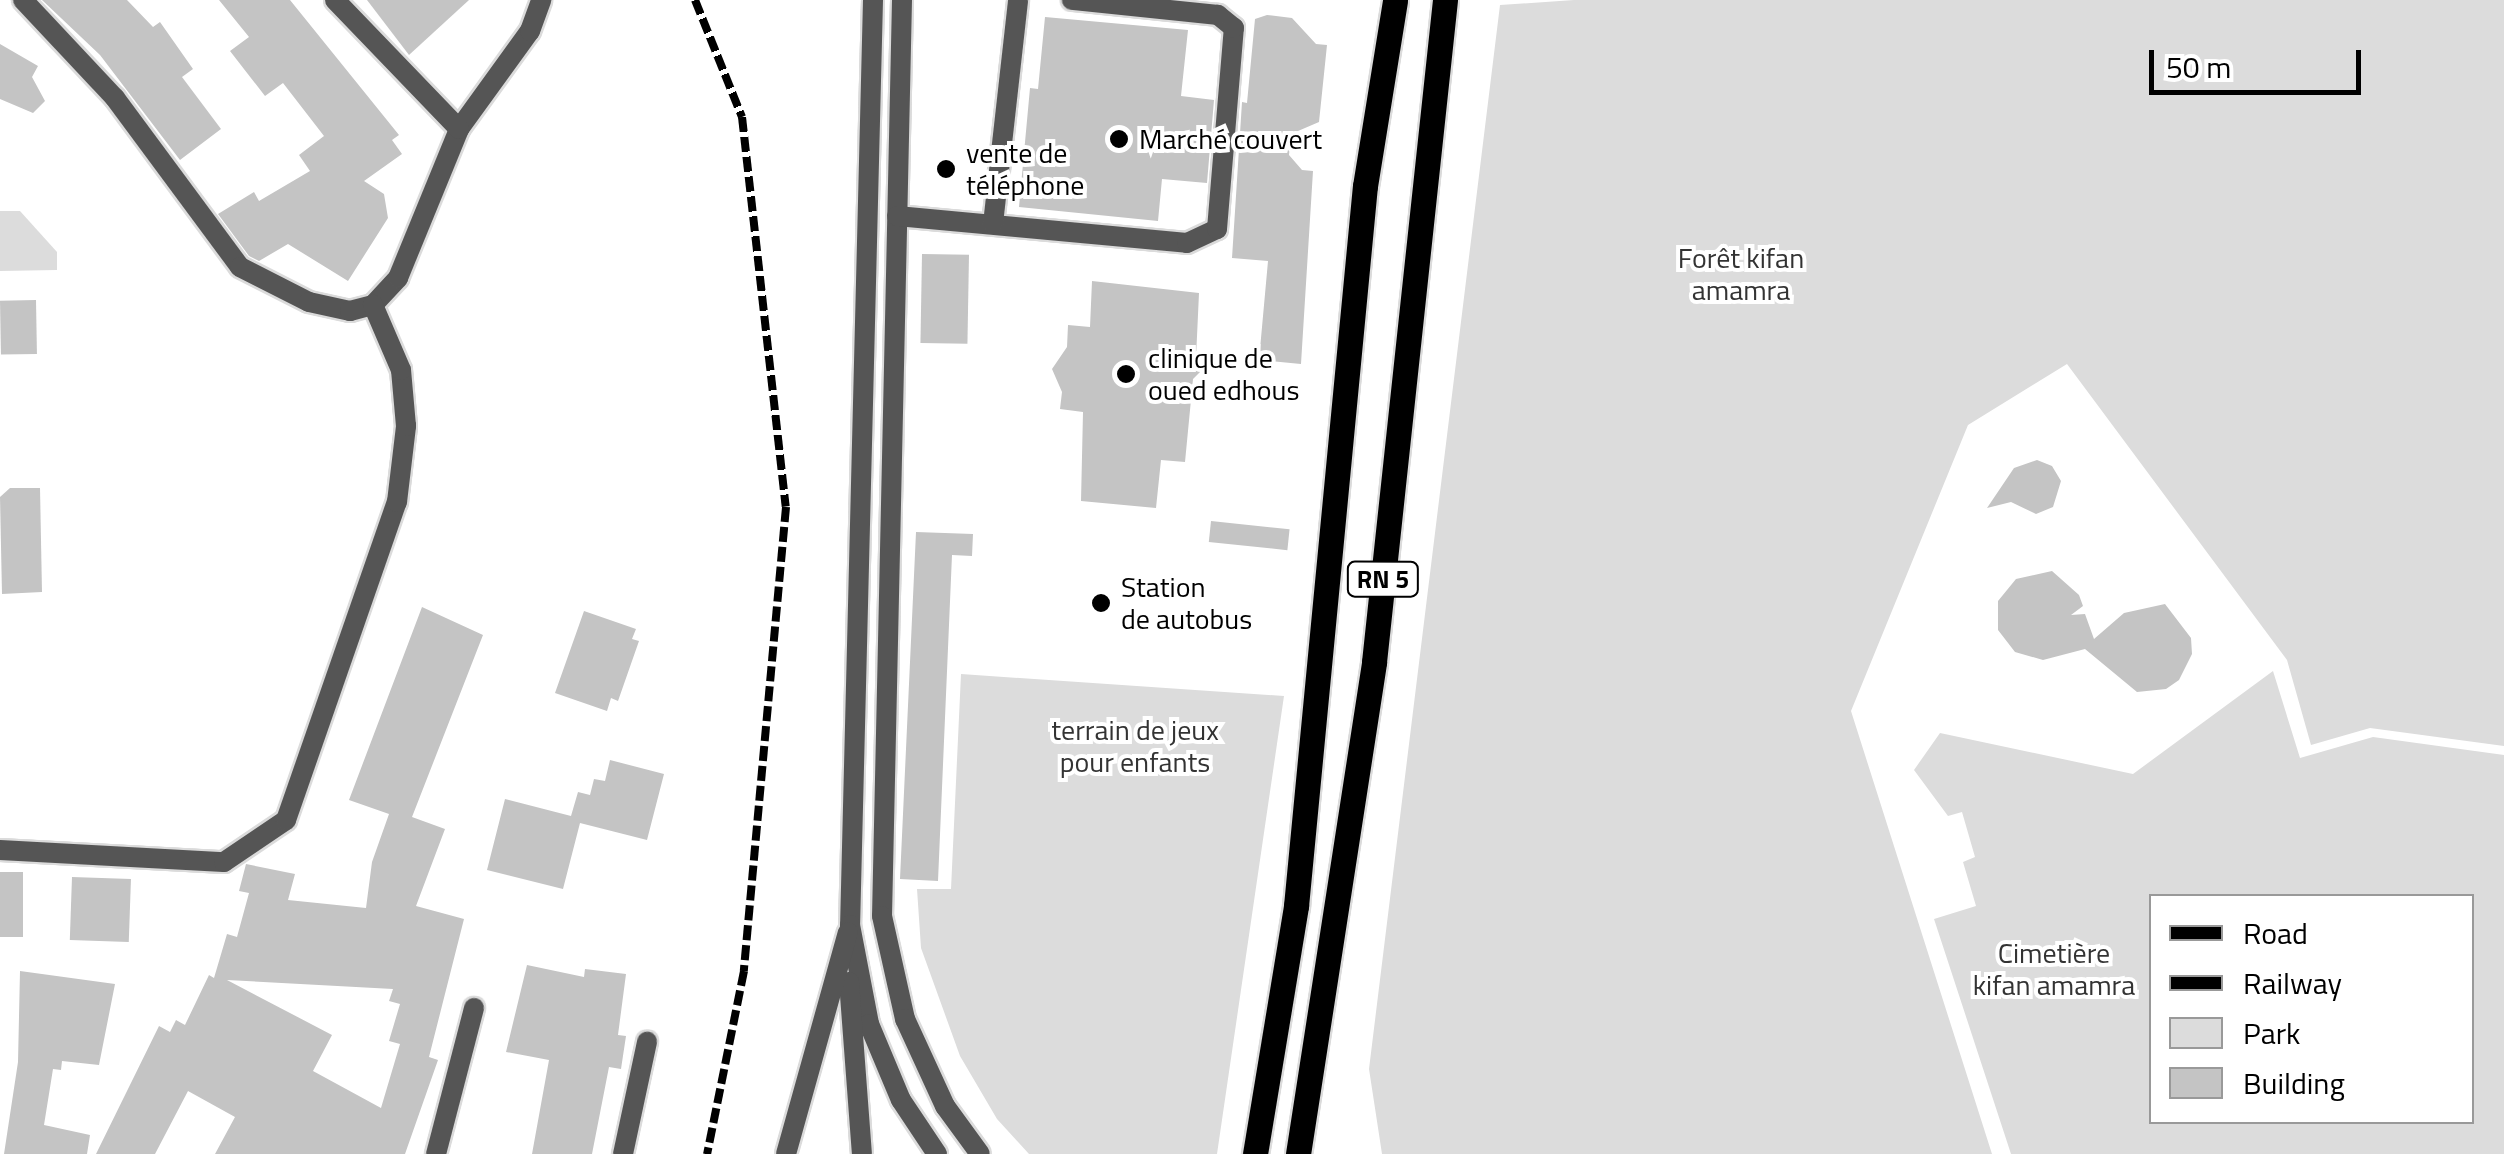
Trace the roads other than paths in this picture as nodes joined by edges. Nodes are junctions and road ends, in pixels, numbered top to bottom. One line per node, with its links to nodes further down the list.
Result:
1 (22, 0): 13 (street)
2 (335, 0): 10 (street)
3 (541, 0): 10 (street)
4 (872, 0): 15 (street)
5 (902, 0): 11 (street)
6 (1018, 0): 12 (street)
7 (1072, 0): 12 (street)
8 (1395, 0): 26 (main road, RN 5)
9 (1445, 0): 27 (main road, RN 5)
10 (459, 129): 13 (street)
11 (896, 216): 12 (street); 25 (street)
12 (993, 224)
13 (373, 305): 14 (street)
14 (0, 850)
15 (850, 925): 18 (street); 19 (street); 22 (street)
16 (474, 1008): 20 (street)
17 (647, 1042): 21 (street)
18 (880, 1052): 19 (street); 24 (street)
19 (859, 1124): 23 (street)
20 (436, 1154)
21 (622, 1154)
22 (786, 1154)
23 (862, 1154)
24 (937, 1154)
25 (980, 1154)
26 (1255, 1154)
27 (1298, 1154)

